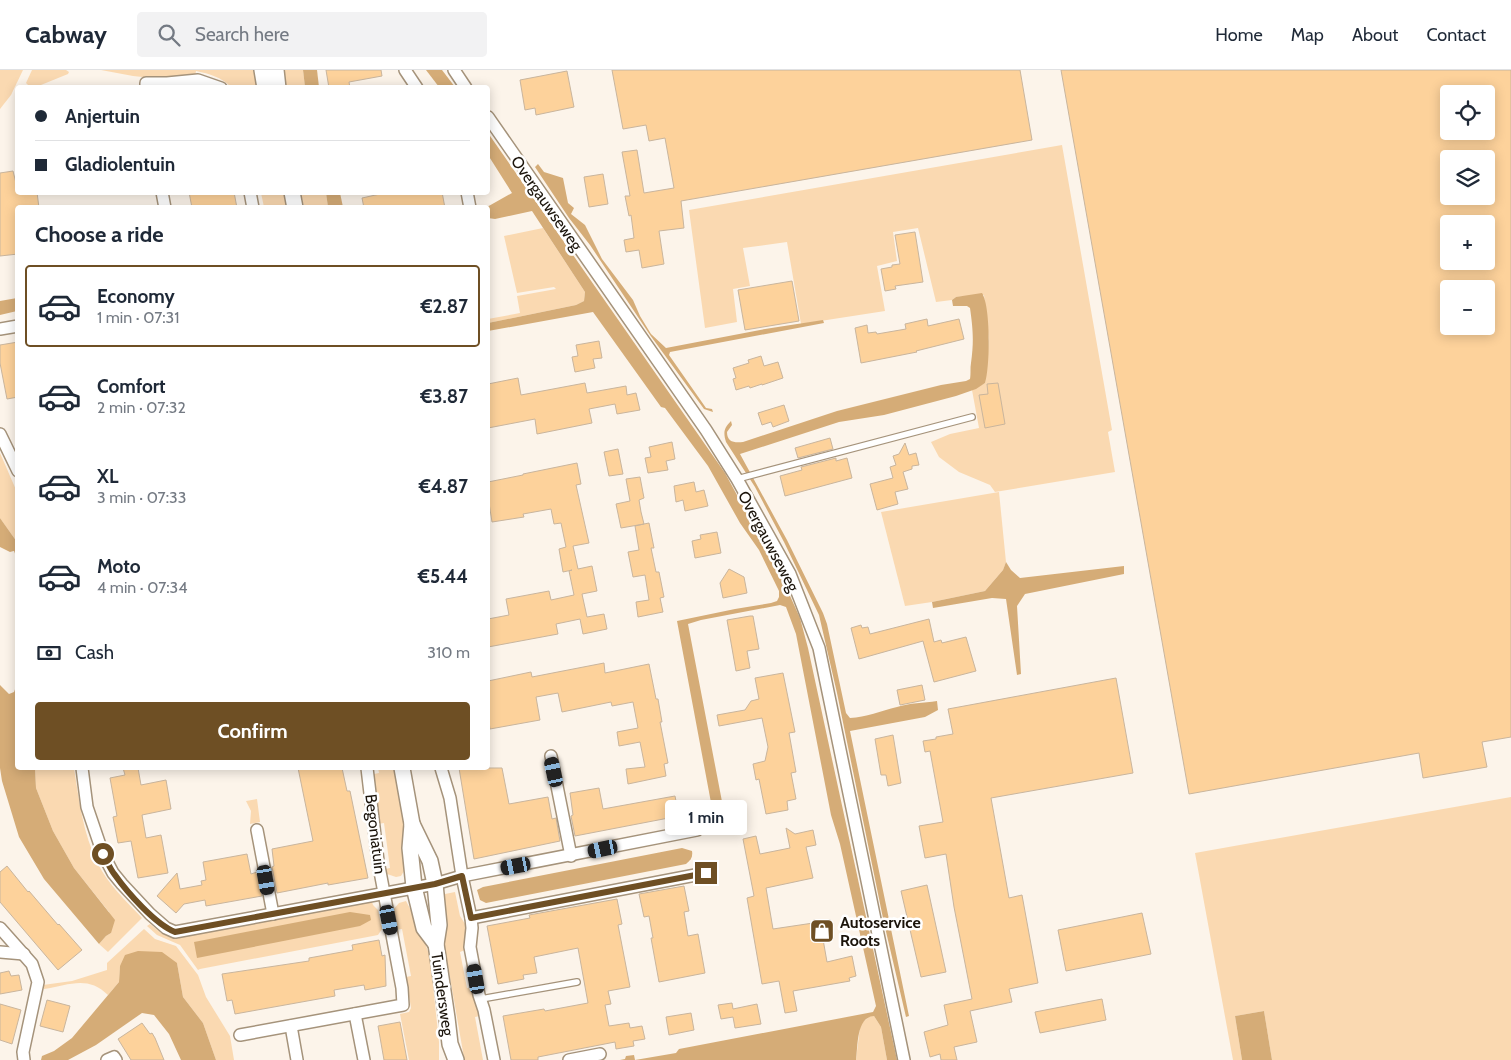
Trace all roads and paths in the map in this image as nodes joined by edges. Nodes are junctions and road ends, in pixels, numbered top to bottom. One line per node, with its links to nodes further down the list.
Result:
1 (262, 70): 7 (main road)
2 (276, 70): 8 (main road)
3 (405, 70): 9 (street)
4 (454, 70): 10 (street)
5 (153, 85): 6 (street)
6 (212, 85)
7 (264, 85)
8 (278, 85)
9 (415, 85)
10 (464, 85)
11 (490, 120): 17 (street, Overgauwseweg)
12 (15, 326): 13 (street)
13 (0, 329)
14 (972, 417): 17 (lane)
15 (0, 434): 16 (street)
16 (15, 465)
17 (745, 476): 54 (street, Overgauwseweg)
18 (551, 756): 26 (street)
19 (82, 770): 32 (street)
20 (367, 770): 31 (street, Begoniatuin)
21 (402, 770): 23 (main road, Tuindersweg)
22 (443, 770): 28 (street)
23 (412, 824): 29 (main road, Tuindersweg); 30 (main road, Tuindersweg)
24 (257, 830): 32 (street)
25 (697, 830): 26 (street)
26 (571, 856): 28 (street)
27 (706, 873): 33 (street)
28 (462, 876): 29 (street); 33 (street)
29 (435, 884): 30 (street); 35 (main road, Tuindersweg)
30 (414, 887): 31 (street); 35 (main road, Tuindersweg)
31 (384, 893): 32 (street); 40 (street, Begoniatuin)
32 (273, 914)
33 (471, 918): 39 (street)
34 (0, 928): 37 (street)
35 (436, 944): 43 (main road, Tuindersweg)
36 (0, 952): 37 (street)
37 (24, 954): 45 (street)
38 (577, 982): 39 (lane)
39 (481, 1000): 52 (street)
40 (355, 1014): 41 (street); 49 (street)
41 (291, 1026): 42 (street); 48 (street)
42 (240, 1035)
43 (450, 1044): 50 (main road, Tuindersweg); 51 (main road, Tuindersweg)
44 (600, 1054): 53 (street)
45 (24, 1060)
46 (107, 1060): 47 (street)
47 (116, 1060)
48 (297, 1060)
49 (364, 1060)
50 (446, 1060)
51 (456, 1060)
52 (494, 1060)
53 (569, 1060)
54 (904, 1060)

